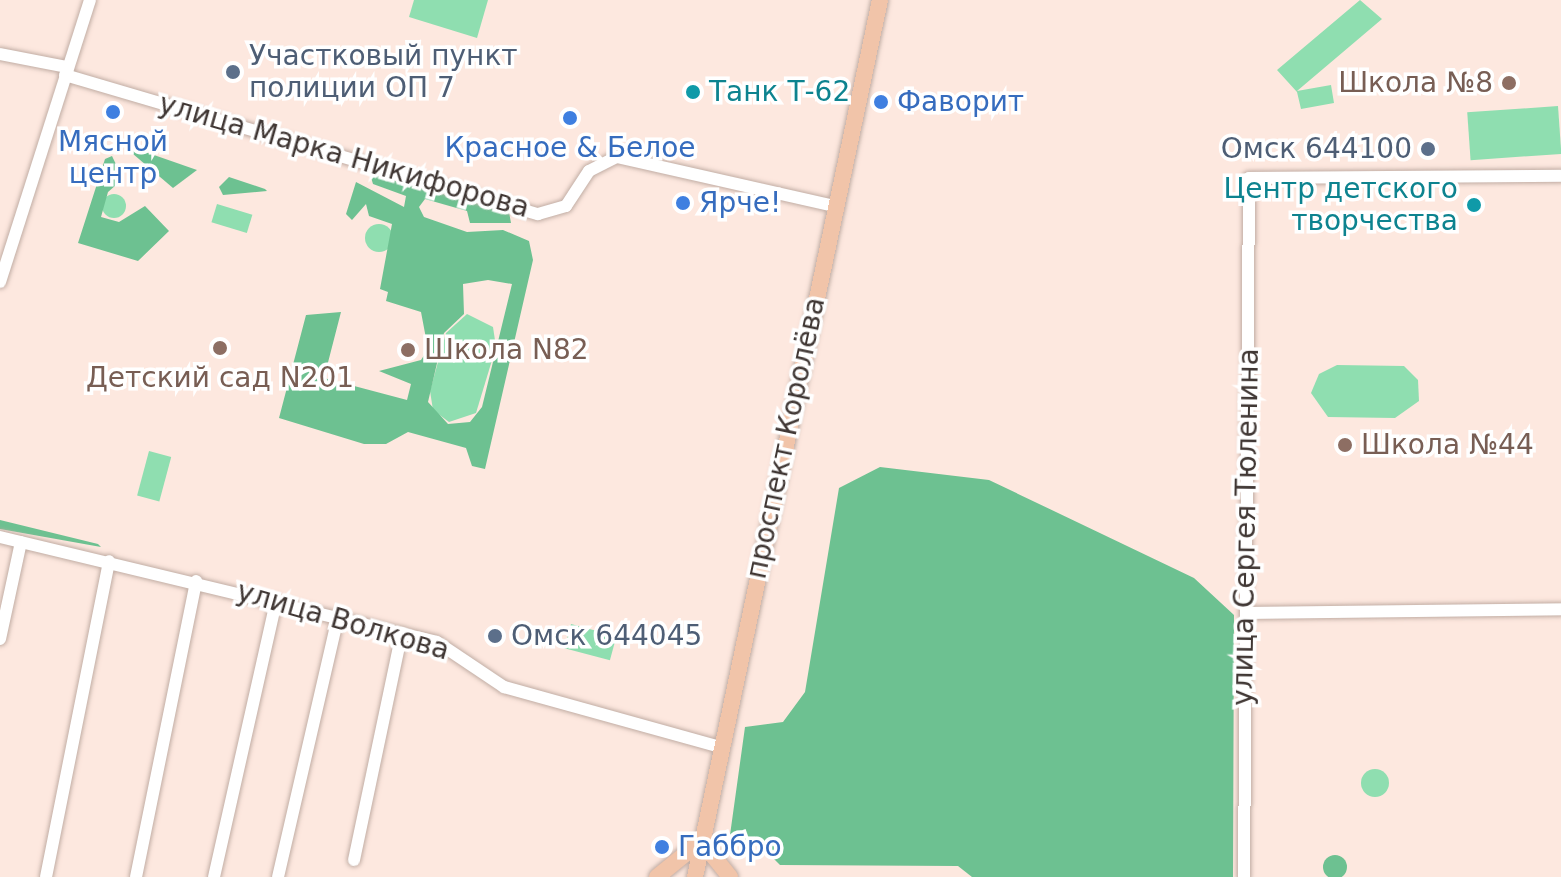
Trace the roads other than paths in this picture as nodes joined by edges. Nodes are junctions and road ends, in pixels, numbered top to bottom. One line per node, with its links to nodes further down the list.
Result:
1 (90, 0): 4 (street)
2 (880, 0): 6 (main road, проспект Королёва)
3 (0, 54): 4 (street, улица Марка Никифорова)
4 (66, 71): 6 (street, улица Марка Никифорова); 7 (street)
5 (1561, 176): 14 (street, улица Сергея Тюленина)
6 (835, 206): 18 (main road, проспект Королёва)
7 (0, 282)
8 (0, 537): 9 (street, улица Волкова)
9 (21, 542): 10 (street, улица Волкова); 17 (street)
10 (109, 561): 11 (street, улица Волкова); 21 (street)
11 (196, 581): 12 (street, улица Волкова); 22 (street)
12 (276, 601): 15 (street, улица Волкова); 23 (street)
13 (1561, 609): 14 (street)
14 (1250, 613): 28 (street, улица Сергея Тюленина)
15 (338, 617): 16 (street, улица Волкова); 24 (street)
16 (402, 633): 18 (street, улица Волкова); 20 (street)
17 (0, 639)
18 (720, 747): 19 (main road, проспект Королёва)
19 (701, 841): 25 (main road); 26 (main road, проспект Королёва); 27 (main road)
20 (354, 860)
21 (46, 877)
22 (136, 877)
23 (214, 877)
24 (278, 877)
25 (657, 877)
26 (695, 877)
27 (730, 877)
28 (1244, 877)

